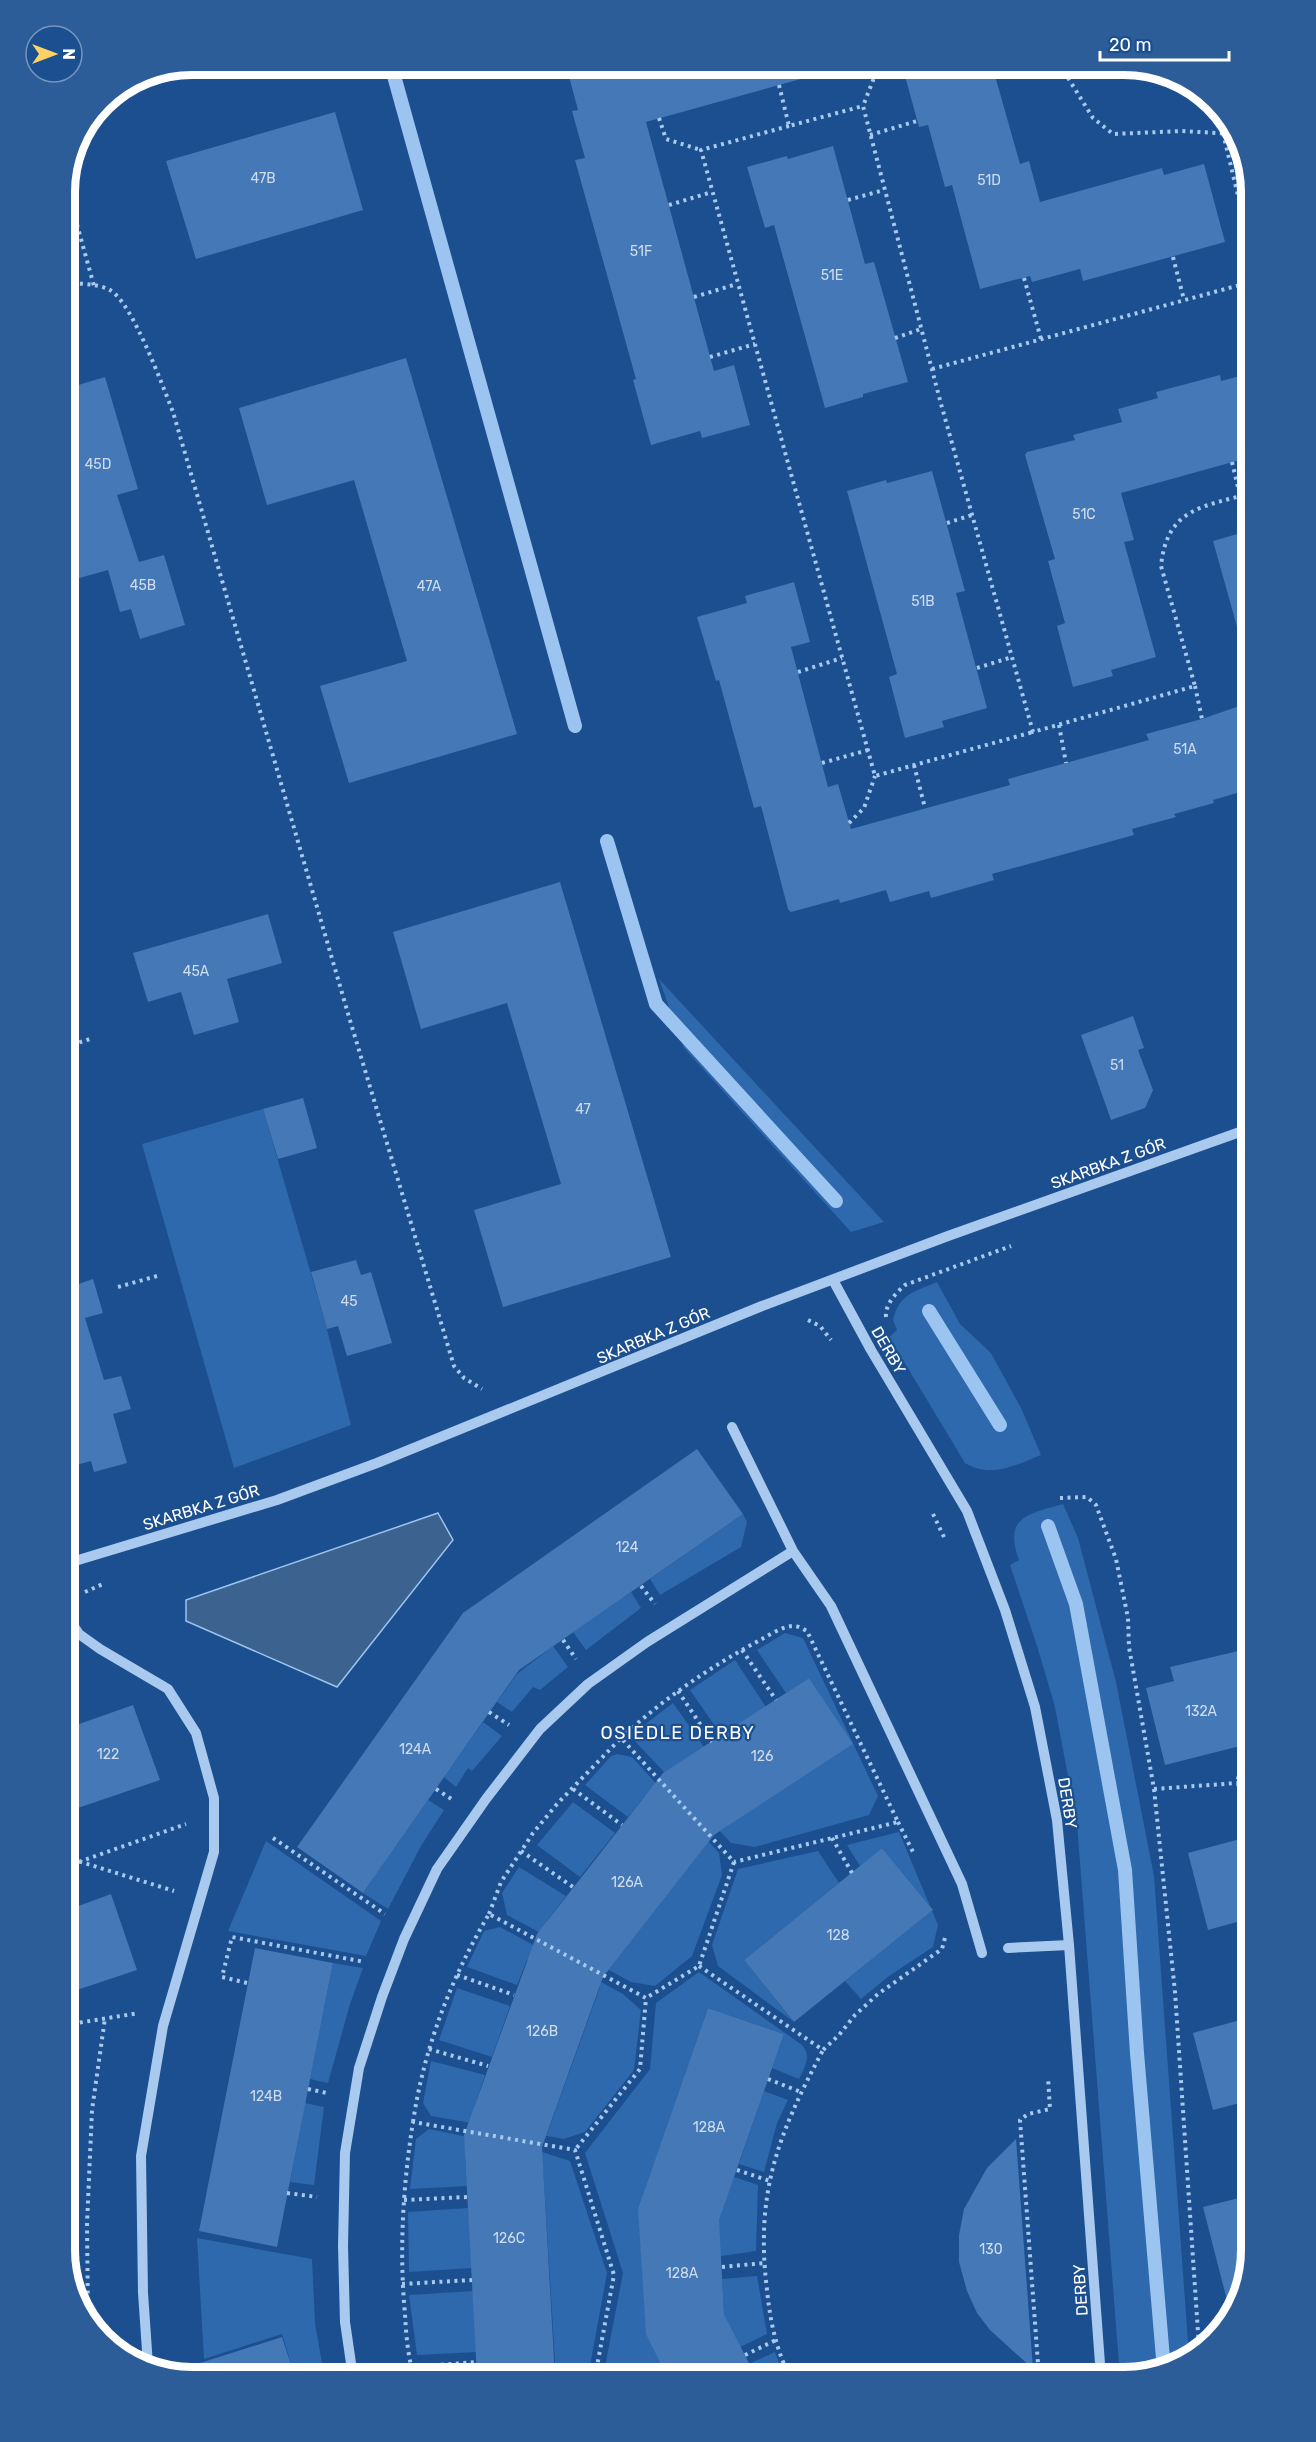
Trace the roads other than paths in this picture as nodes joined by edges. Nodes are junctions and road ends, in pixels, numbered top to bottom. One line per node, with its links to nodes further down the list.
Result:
1 (1241, 1132): 2 (street, SKARBKA Z GÓR)
2 (833, 1280): 5 (street, SKARBKA Z GÓR); 7 (street, DERBY)
3 (732, 1427): 4 (street)
4 (793, 1551): 9 (street); 11 (street)
5 (75, 1561)
6 (75, 1628): 10 (street)
7 (1069, 1945): 8 (street); 12 (street, DERBY)
8 (1008, 1948)
9 (982, 1953)
10 (148, 2358)
11 (352, 2367)
12 (1100, 2367)

